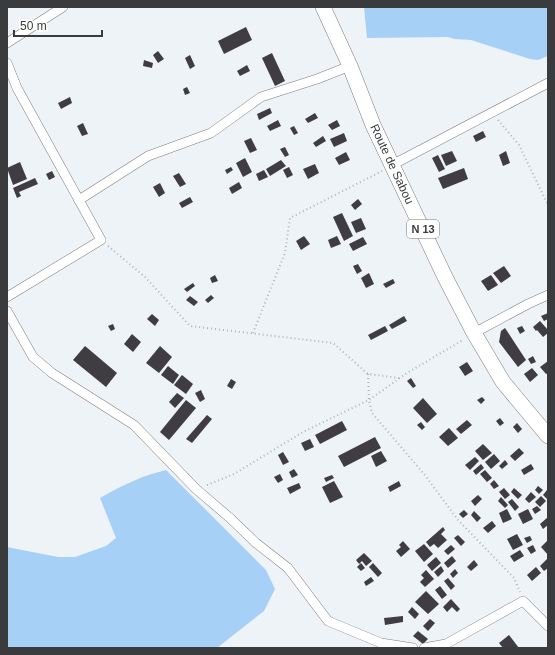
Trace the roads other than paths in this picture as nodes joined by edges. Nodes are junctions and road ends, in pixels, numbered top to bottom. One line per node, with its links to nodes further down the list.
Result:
1 (63, 7): 3 (street)
2 (324, 7): 5 (main road, Route de Sabou / N 13)
3 (7, 43)
4 (7, 63): 8 (street)
5 (350, 66): 7 (main road, Route de Sabou / N 13); 8 (street)
6 (548, 83): 7 (street)
7 (392, 165): 12 (main road, Route de Sabou / N 13)
8 (79, 200): 10 (street)
9 (548, 295): 12 (street)
10 (7, 297)
11 (7, 311): 15 (street)
12 (474, 333): 13 (main road, Route de Sabou / N 13)
13 (548, 436)
14 (548, 626): 16 (street)
15 (413, 648)
16 (424, 648)

